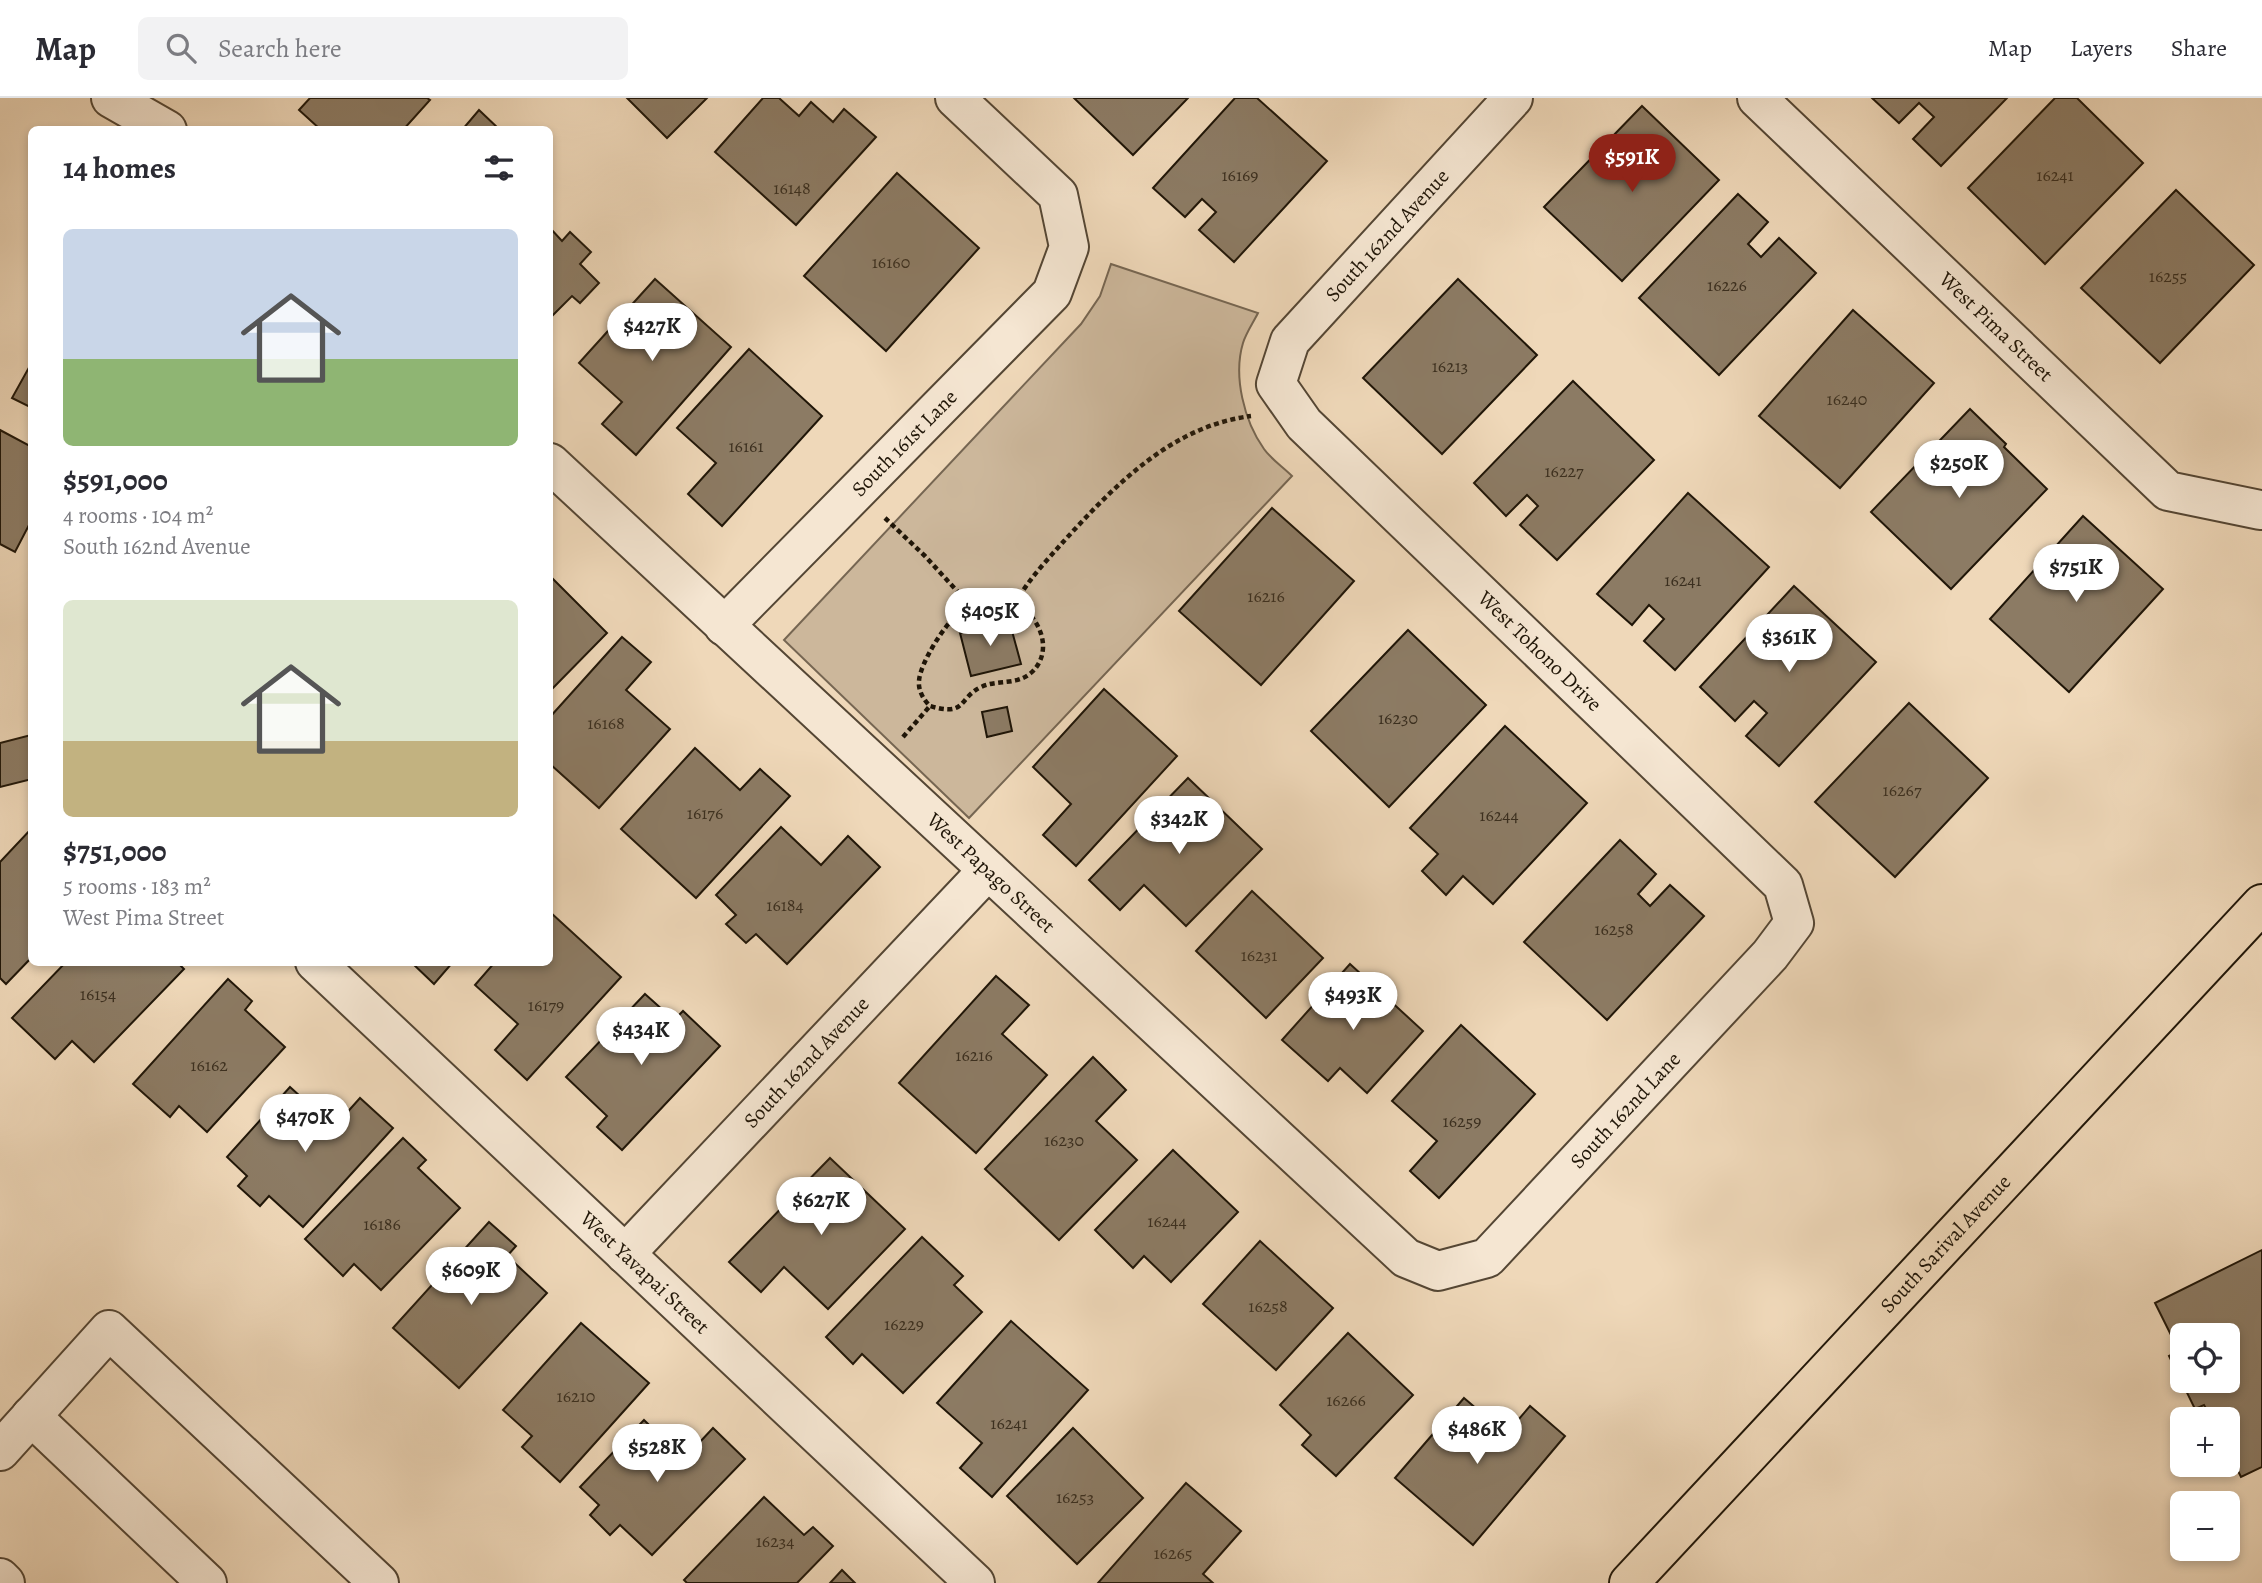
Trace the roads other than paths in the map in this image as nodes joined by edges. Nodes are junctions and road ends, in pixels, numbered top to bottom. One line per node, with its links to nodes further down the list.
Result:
1 (111, 98): 5 (street)
2 (955, 98): 9 (street, South 161st Lane)
3 (1513, 98): 6 (street, South 162nd Avenue)
4 (1757, 98): 8 (street, West Pima Street)
5 (160, 126)
6 (1276, 384): 12 (street, West Tohono Drive)
7 (553, 466): 9 (street, West Papago Street)
8 (2260, 510)
9 (724, 626): 10 (street, West Papago Street)
10 (988, 870): 14 (street, South 162nd Avenue); 15 (street, West Papago Street)
11 (2262, 904): 23 (main road, South Sarival Avenue)
12 (1794, 923): 15 (street, South 162nd Lane)
13 (319, 966): 14 (street, West Yavapai Street)
14 (625, 1254): 22 (street, West Yavapai Street)
15 (1438, 1271)
16 (31, 1416): 17 (street); 20 (street); 21 (street)
17 (0, 1451)
18 (0, 1578): 19 (street)
19 (5, 1583)
20 (207, 1583)
21 (379, 1583)
22 (975, 1583)
23 (1629, 1583)

